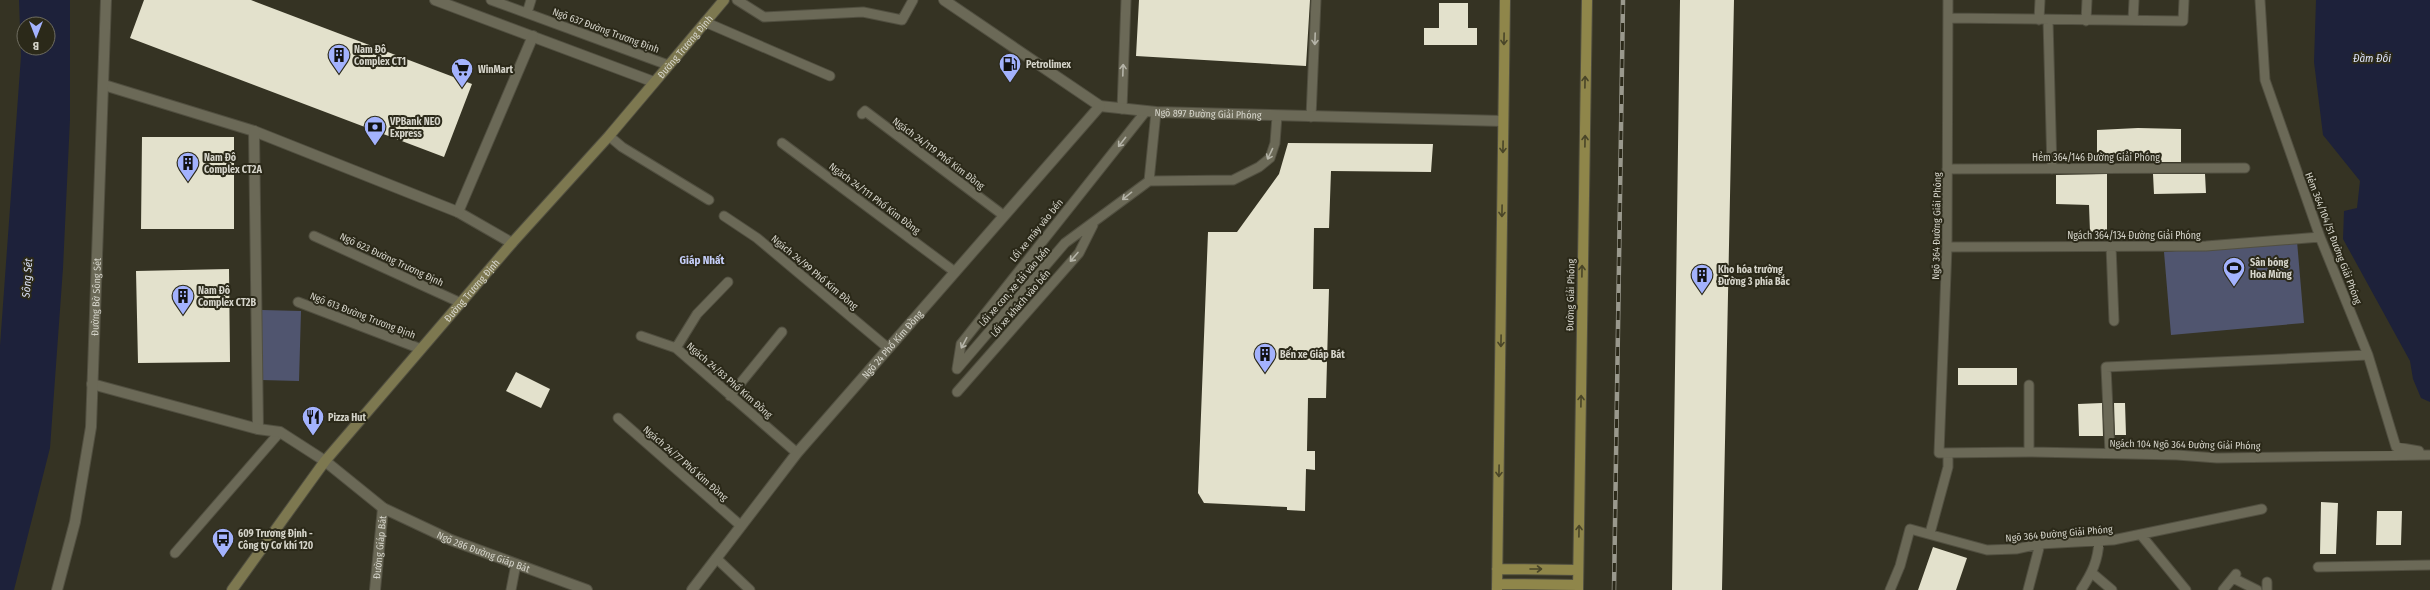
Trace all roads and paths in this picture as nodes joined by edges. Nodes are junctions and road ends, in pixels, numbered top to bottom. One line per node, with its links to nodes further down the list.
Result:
1 (106, 0): 29 (street, Đường Bờ Sông Sét)
2 (435, 0): 25 (street)
3 (491, 0): 19 (lane, Ngõ 637 Đường Trương Định)
4 (531, 0): 19 (lane)
5 (724, 0): 24 (main road, Đường Trương Định)
6 (737, 0): 7 (lane)
7 (913, 0)
8 (946, 0): 30 (street, Ngõ 897 Đường Giải Phóng)
9 (1126, 0): 31 (lane, one-way to 9)
10 (1316, 0): 35 (lane, one-way to 35)
11 (1505, 0): 36 (main road, one-way to 36)
12 (1587, 0): 92 (main road, Đường Giải Phóng, one-way to 12)
13 (1948, 0): 20 (lane, Ngõ 364 Đường Giải Phóng)
14 (2040, 0): 21 (lane)
15 (2087, 0): 22 (lane)
16 (2134, 0): 23 (lane)
17 (2184, 0): 23 (lane)
18 (2260, 0): 50 (lane, Hẻm 364/104/51 Đường Giải Phóng)
19 (527, 13): 26 (lane, Ngõ 637 Đường Trương Định)
20 (1948, 18): 21 (lane); 41 (lane, Ngõ 364 Đường Giải Phóng)
21 (2043, 20): 22 (lane); 42 (lane)
22 (2086, 20): 23 (lane)
23 (2133, 20)
24 (705, 22): 26 (main road, Đường Trương Định); 27 (lane)
25 (533, 36): 28 (street); 45 (street)
26 (668, 65): 28 (main road, Đường Trương Định)
27 (830, 76)
28 (654, 82): 38 (main road, Đường Trương Định)
29 (104, 85): 37 (street); 66 (street, Đường Bờ Sông Sét)
30 (1100, 106): 31 (street, Ngõ 897 Đường Giải Phóng); 46 (street, Ngõ 24 Phố Kim Đồng)
31 (1122, 109): 32 (street, Ngõ 897 Đường Giải Phóng)
32 (1151, 112): 34 (street, Ngõ 897 Đường Giải Phóng); 43 (lane); 65 (lane, Lối xe máy vào bến, one-way to 65)
33 (862, 114): 46 (lane, Ngách 24/119 Phố Kim Đồng)
34 (1277, 116): 35 (street, Ngõ 897 Đường Giải Phóng); 43 (lane, one-way to 43)
35 (1311, 117): 36 (street, Ngõ 897 Đường Giải Phóng)
36 (1503, 121): 91 (main road, one-way to 91)
37 (254, 131): 45 (street); 71 (street)
38 (609, 136): 44 (lane); 51 (main road, Đường Trương Định)
39 (782, 143): 54 (lane, Ngách 24/111 Phố Kim Đồng)
40 (2245, 168): 42 (lane, Hẻm 364/146 Đường Giải Phóng)
41 (1947, 169): 42 (lane, Hẻm 364/146 Đường Giải Phóng); 53 (lane, Ngõ 364 Đường Giải Phóng)
42 (2052, 169)
43 (1149, 181): 48 (lane, Lối xe con, xe tải vào bến, one-way to 48)
44 (709, 200)
45 (458, 212): 51 (street)
46 (1003, 215): 54 (street, Ngõ 24 Phố Kim Đồng)
47 (724, 216): 62 (lane, Ngách 24/99 Phố Kim Đồng)
48 (1094, 224): 65 (lane, Lối xe con, xe tải vào bến); 68 (lane, Lối xe khách vào bến, one-way to 68)
49 (314, 236): 57 (lane, Ngõ 623 Đường Trương Định)
50 (2320, 237): 52 (lane, Ngách 364/134 Đường Giải Phóng); 64 (lane, Hẻm 364/104/51 Đường Giải Phóng)
51 (512, 243): 57 (main road, Đường Trương Định)
52 (2111, 246): 53 (lane, Ngách 364/134 Đường Giải Phóng); 58 (lane)
53 (1947, 247): 75 (lane, Ngõ 364 Đường Giải Phóng)
54 (955, 272): 62 (street, Ngõ 24 Phố Kim Đồng)
55 (728, 282): 61 (lane)
56 (298, 302): 63 (lane, Ngõ 613 Đường Trương Định)
57 (461, 303): 63 (main road, Đường Trương Định)
58 (2114, 321)
59 (782, 332): 69 (lane)
60 (641, 336): 61 (lane, Ngách 24/83 Phố Kim Đồng)
61 (676, 348): 69 (lane, Ngách 24/83 Phố Kim Đồng)
62 (888, 348): 74 (street, Ngõ 24 Phố Kim Đồng)
63 (421, 349): 78 (main road, Đường Trương Định)
64 (2368, 355): 76 (lane); 77 (lane, Hẻm 364/104/51 Đường Giải Phóng)
65 (957, 369)
66 (92, 384): 71 (street); 96 (street, Đường Bờ Sông Sét)
67 (2029, 385): 73 (lane)
68 (957, 392)
69 (730, 396): 74 (lane, Ngách 24/83 Phố Kim Đồng)
70 (618, 418): 81 (lane, Ngách 24/77 Phố Kim Đồng)
71 (258, 429): 72 (street)
72 (280, 432): 78 (street, Đường Giáp Bát); 86 (lane)
73 (2030, 452): 75 (lane, Ngách 104 Ngõ 364 Đường Giải Phóng); 76 (lane, Ngách 104 Ngõ 364 Đường Giải Phóng)
74 (797, 453): 81 (street, Ngõ 24 Phố Kim Đồng)
75 (1944, 453): 82 (lane, Ngõ 364 Đường Giải Phóng)
76 (2110, 453): 77 (lane, Ngách 104 Ngõ 364 Đường Giải Phóng)
77 (2430, 454)
78 (325, 461): 79 (street, Đường Giáp Bát); 97 (main road, Đường Trương Định)
79 (383, 508): 88 (street, Ngõ 286 Đường Giáp Bát); 98 (street, Đường Giáp Bát)
80 (2262, 509): 83 (lane, Ngõ 364 Đường Giải Phóng)
81 (740, 524): 87 (street, Ngõ 24 Phố Kim Đồng)
82 (1930, 533): 85 (lane, Ngõ 364 Đường Giải Phóng); 103 (lane, Ngõ 364 Đường Giải Phóng)
83 (2141, 535): 84 (lane, Ngõ 364 Đường Giải Phóng); 107 (lane)
84 (2099, 541): 85 (lane, Ngõ 364 Đường Giải Phóng); 93 (lane)
85 (2040, 544): 104 (lane)
86 (175, 553)
87 (716, 558): 101 (street, Ngõ 24 Phố Kim Đồng); 102 (lane)
88 (516, 564): 99 (lane); 100 (street, Ngõ 286 Đường Giáp Bát)
89 (2430, 565): 90 (lane)
90 (2318, 567)
91 (1497, 569): 92 (main road, one-way to 92); 94 (main road)
92 (1578, 570): 95 (main road, Đường Giải Phóng)
93 (2092, 573): 105 (lane); 106 (lane)
94 (1497, 587): 95 (main road)
95 (1578, 588)
96 (57, 590)
97 (232, 590)
98 (375, 590)
99 (511, 590)
100 (586, 590)
101 (692, 590)
102 (750, 590)
103 (1890, 590)
104 (2028, 590)
105 (2081, 590)
106 (2112, 590)
107 (2186, 590)
108 (2223, 590): 109 (lane)
109 (2257, 590)

